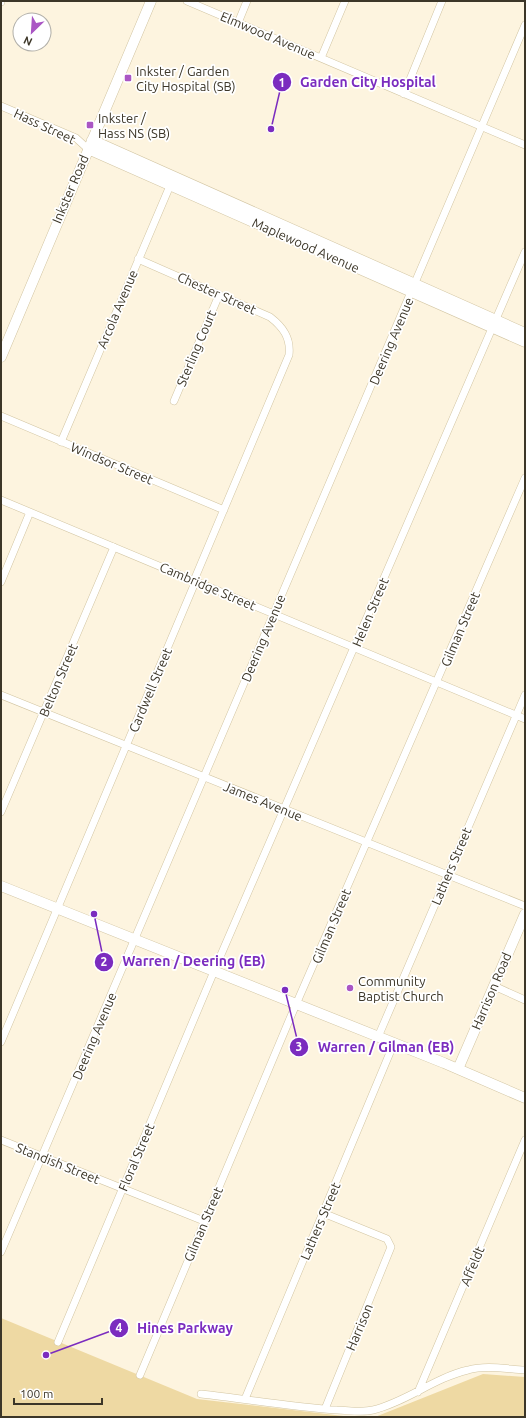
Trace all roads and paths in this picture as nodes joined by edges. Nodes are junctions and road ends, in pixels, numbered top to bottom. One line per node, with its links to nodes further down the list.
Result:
1 (151, 1): 12 (main road, Inkster Road)
2 (187, 1): 6 (street, Elmwood Avenue)
3 (247, 1): 6 (street)
4 (345, 1): 8 (street)
5 (442, 1): 9 (street)
6 (238, 23): 8 (street, Elmwood Avenue)
7 (525, 24): 11 (street, Deering Avenue)
8 (321, 58): 9 (street, Elmwood Avenue)
9 (404, 94): 11 (street, Elmwood Avenue)
10 (1, 106): 12 (street, Hass Street)
11 (481, 127): 13 (street, Elmwood Avenue); 17 (street, Deering Avenue)
12 (90, 144): 14 (main road, Maplewood Avenue); 23 (main road, Inkster Road)
13 (525, 145)
14 (172, 181): 16 (street, Arcola Avenue); 17 (main road, Maplewood Avenue)
15 (525, 252): 19 (street, Helen Street)
16 (138, 259): 18 (street, Chester Street); 26 (street, Arcola Avenue)
17 (413, 288): 19 (main road, Maplewood Avenue); 34 (street, Deering Avenue)
18 (219, 294): 21 (street, Chester Street); 24 (street, Sterling Court)
19 (494, 324): 20 (main road, Maplewood Avenue); 22 (main road, Maplewood Avenue); 35 (street, Helen Street)
20 (525, 333)
21 (287, 337): 29 (street, Cardwell Street)
22 (525, 342)
23 (1, 357)
24 (174, 401)
25 (1, 416): 26 (street, Windsor Street)
26 (61, 442): 29 (street, Windsor Street)
27 (525, 478): 36 (street, Gilman Street)
28 (1, 500): 30 (street, Cambridge Street)
29 (224, 510): 32 (street, Cardwell Street)
30 (30, 512): 31 (street, Cambridge Street); 33 (street)
31 (114, 547): 32 (street, Cambridge Street); 39 (street, Belton Street)
32 (195, 581): 34 (street, Cambridge Street); 42 (street, Cardwell Street)
33 (1, 582)
34 (273, 614): 35 (street, Cambridge Street); 43 (street, Deering Avenue)
35 (354, 648): 36 (street, Cambridge Street); 44 (street, Helen Street)
36 (437, 682): 40 (street, Cambridge Street); 46 (street, Gilman Street)
37 (525, 695): 40 (street, Lathers Street)
38 (1, 696): 39 (street, James Avenue)
39 (44, 713): 42 (street, James Avenue); 45 (street, Belton Street)
40 (516, 716): 41 (street, Cambridge Street); 47 (street, Lathers Street)
41 (525, 719)
42 (126, 746): 43 (street, James Avenue); 50 (street, Cardwell Street)
43 (203, 777): 44 (street, James Avenue); 52 (street, Deering Avenue)
44 (284, 810): 46 (street, James Avenue); 53 (street, Helen Street)
45 (1, 812)
46 (367, 843): 47 (street, James Avenue); 56 (street, Gilman Street)
47 (447, 875): 49 (street, James Avenue); 57 (street, Lathers Street)
48 (1, 886): 50 (main road)
49 (525, 906)
50 (58, 909): 52 (main road); 58 (street, Cardwell Street)
51 (525, 914): 54 (main road, Harrison Road)
52 (134, 939): 53 (main road); 64 (street, Deering Avenue)
53 (214, 971): 56 (main road); 65 (street, Floral Street)
54 (494, 986): 55 (street); 60 (main road, Harrison Road)
55 (525, 1000)
56 (298, 1005): 57 (main road); 67 (street, Gilman Street)
57 (378, 1037): 59 (main road)
58 (1, 1042)
59 (394, 1043): 60 (main road); 66 (street, Lathers Street)
60 (458, 1069): 61 (main road)
61 (525, 1098)
62 (1, 1140): 64 (street, Standish Street)
63 (525, 1140): 72 (street, Affeldt)
64 (42, 1157): 65 (street, Standish Street); 68 (street, Deering Avenue)
65 (122, 1189): 67 (street, Standish Street); 69 (street, Floral Street)
66 (323, 1213): 74 (street, Lathers Street); 75 (street, Harrison)
67 (204, 1221): 71 (street, Gilman Street)
68 (1, 1252)
69 (58, 1342)
70 (524, 1369): 72 (street)
71 (140, 1375)
72 (418, 1392): 75 (street)
73 (201, 1394): 74 (street)
74 (246, 1399): 75 (street)
75 (325, 1409)

